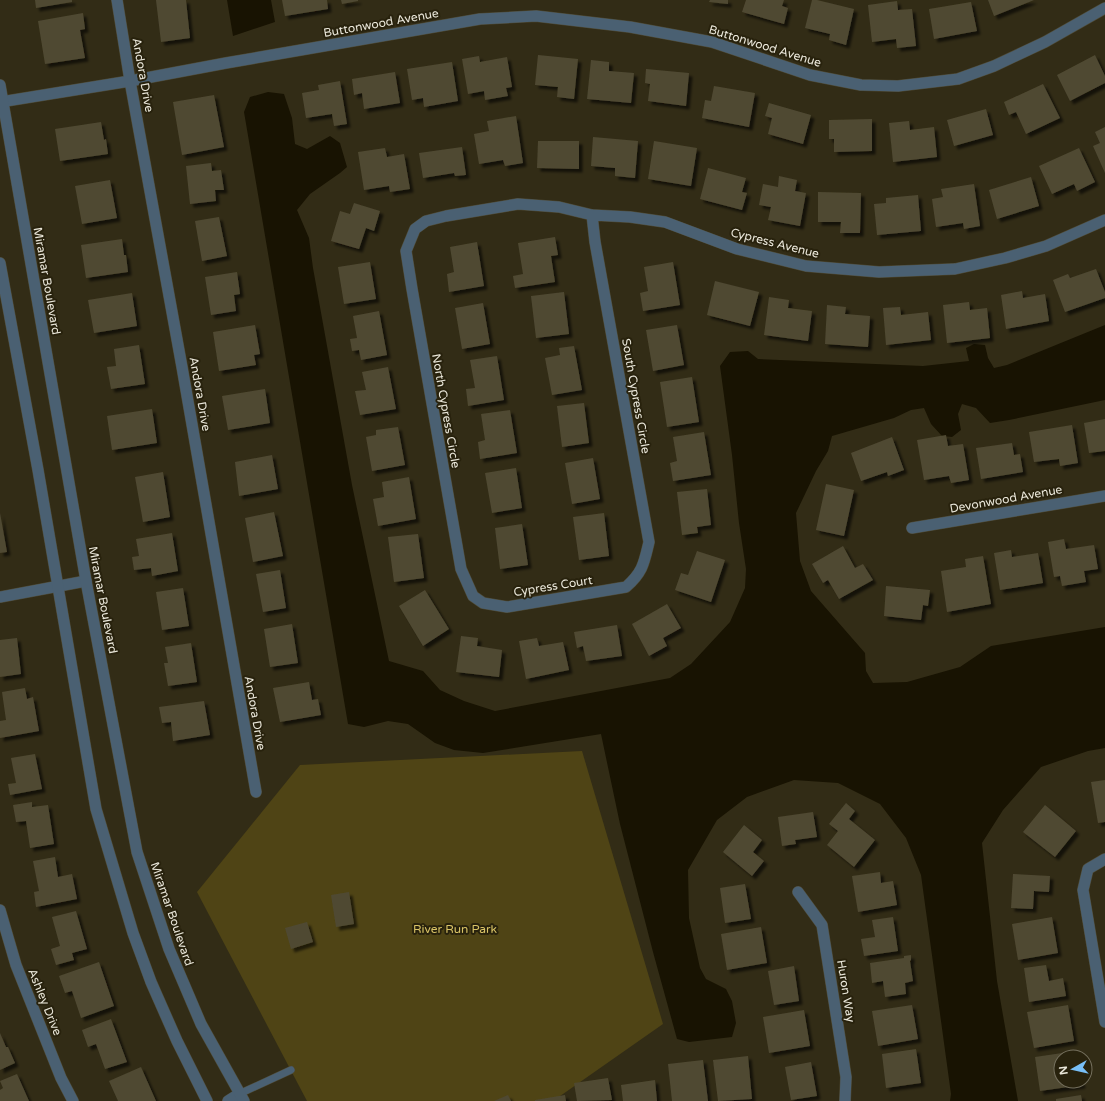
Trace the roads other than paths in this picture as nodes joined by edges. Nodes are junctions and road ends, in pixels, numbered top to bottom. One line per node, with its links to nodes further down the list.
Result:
1 (117, 0): 3 (street, Andora Drive)
2 (1105, 8): 3 (street, Buttonwood Avenue)
3 (130, 81): 5 (street, Buttonwood Avenue); 17 (street, Andora Drive)
4 (0, 85): 5 (street, Miramar Boulevard)
5 (1, 102): 13 (street, Miramar Boulevard)
6 (592, 215): 7 (street, Cypress Avenue); 8 (street, Cypress Avenue); 12 (street, South Cypress Circle)
7 (1105, 220)
8 (416, 229): 15 (street, North Cypress Circle)
9 (0, 263): 14 (street)
10 (1105, 496): 11 (street, Devonwood Avenue)
11 (912, 528)
12 (636, 579): 15 (street, Cypress Court)
13 (86, 582): 14 (street); 23 (street, Miramar Boulevard)
14 (57, 587): 16 (street); 25 (street)
15 (473, 596)
16 (0, 597)
17 (256, 792)
18 (1105, 859): 21 (street)
19 (798, 892): 27 (street, Huron Way)
20 (0, 910): 24 (street, Ashley Drive)
21 (1105, 1022)
22 (291, 1070): 23 (lane)
23 (241, 1097): 26 (street)
24 (73, 1101)
25 (207, 1101)
26 (228, 1101)
27 (845, 1101)

